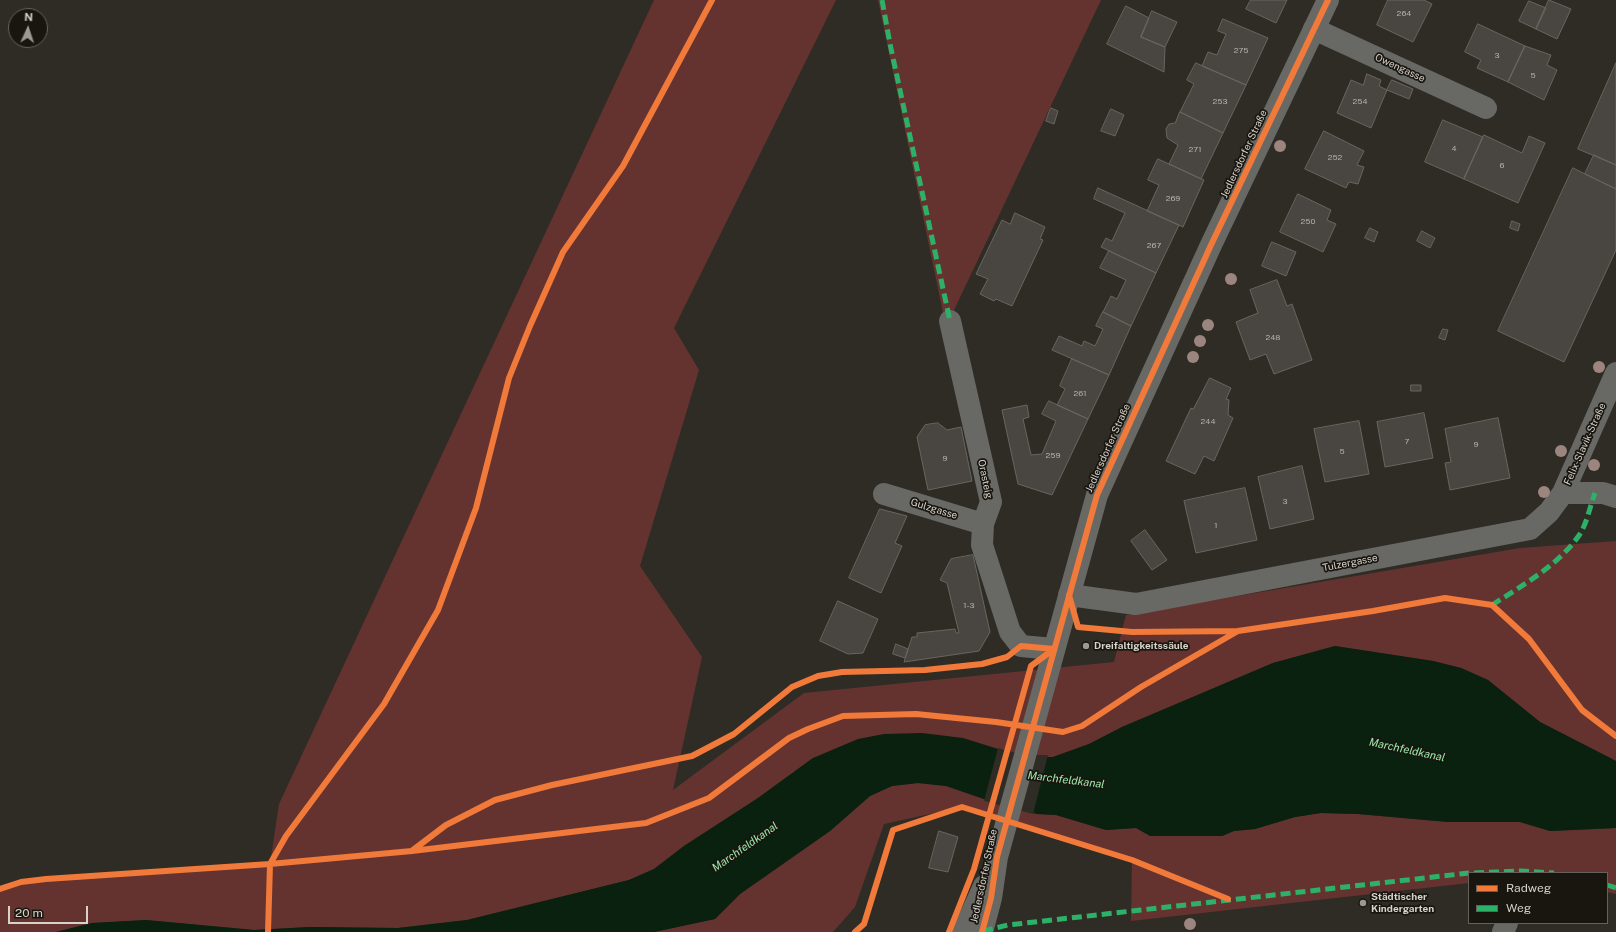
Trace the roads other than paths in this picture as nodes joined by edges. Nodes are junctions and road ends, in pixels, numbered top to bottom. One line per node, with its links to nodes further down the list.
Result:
1 (1328, 0): 2 (street, Jedlersdorfer Straße)
2 (1314, 29): 3 (street, Owengasse); 10 (street, Jedlersdorfer Straße)
3 (1486, 108)
4 (950, 321): 9 (street, Orasteig)
5 (1616, 373): 6 (street, Felix-Slavik-Straße)
6 (1563, 493): 8 (street); 10 (street, Tulzergasse)
7 (884, 494): 9 (street, Gulzgasse)
8 (1616, 497)
9 (983, 524): 11 (street, Orasteig)
10 (1069, 595): 11 (street, Jedlersdorfer Straße)
11 (1054, 649): 12 (street, Jedlersdorfer Straße)
12 (997, 857): 13 (street, Jedlersdorfer Straße); 14 (street, Jedlersdorfer Straße)
13 (963, 932)
14 (982, 932)

